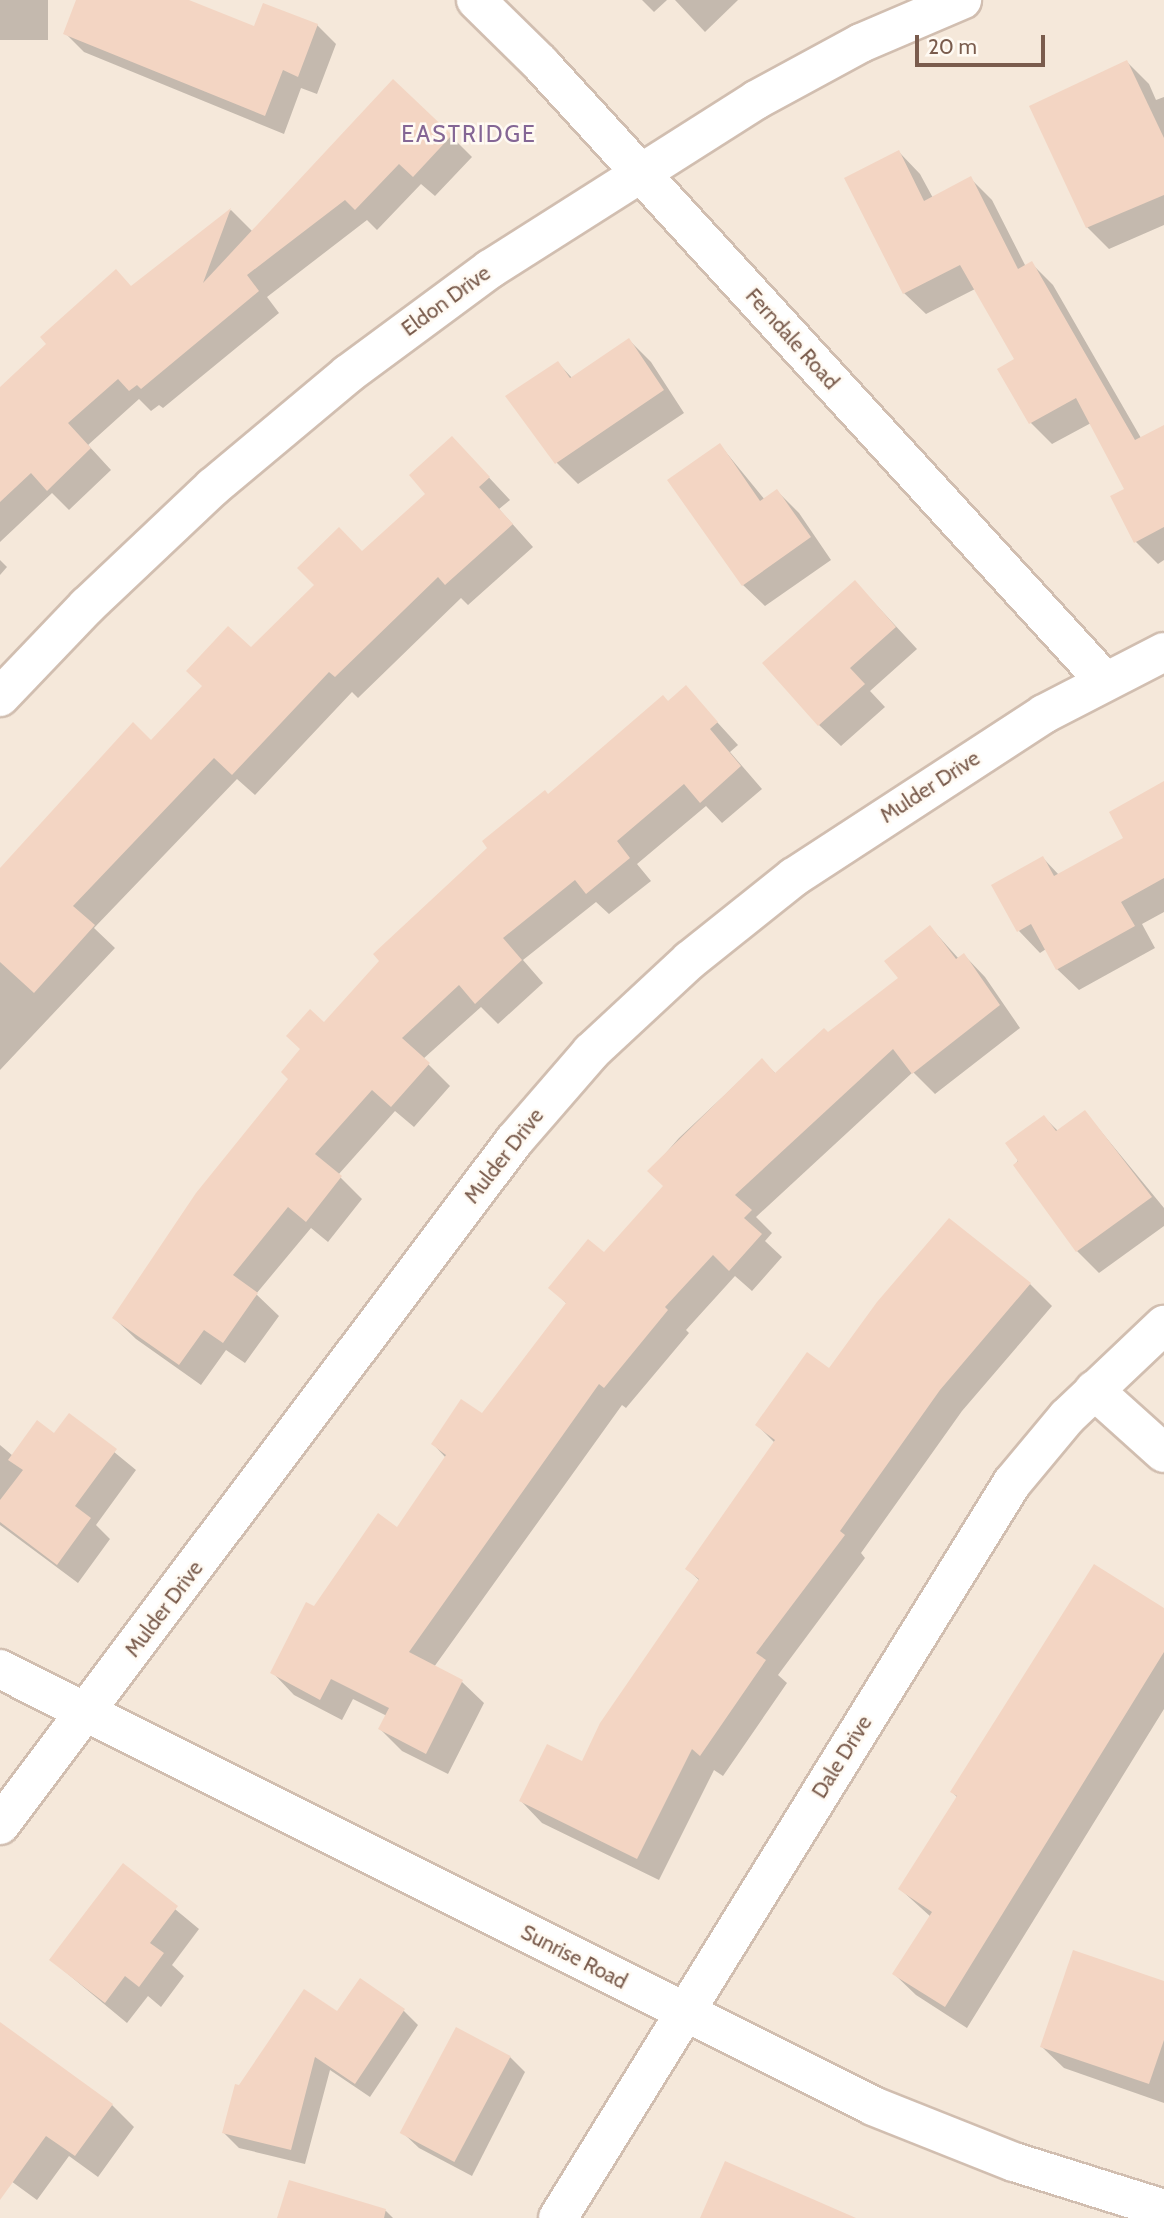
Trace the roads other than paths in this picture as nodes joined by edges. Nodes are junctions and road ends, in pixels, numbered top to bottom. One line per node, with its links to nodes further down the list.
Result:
1 (476, 0): 3 (street, Ferndale Road)
2 (962, 0): 3 (street, Eldon Drive)
3 (640, 173): 5 (street, Ferndale Road); 6 (street, Eldon Drive)
4 (1164, 652): 5 (street, Mulder Drive)
5 (1105, 681): 11 (street, Mulder Drive)
6 (0, 697)
7 (1164, 1325): 8 (street, Dale Drive)
8 (1094, 1390): 9 (street); 13 (street, Dale Drive)
9 (1164, 1453)
10 (0, 1669): 11 (street, Sunrise Road)
11 (86, 1712): 12 (street, Mulder Drive); 13 (street, Sunrise Road)
12 (0, 1825)
13 (684, 2013): 14 (street, Sunrise Road); 15 (street, Dale Drive)
14 (1164, 2208)
15 (558, 2218)

